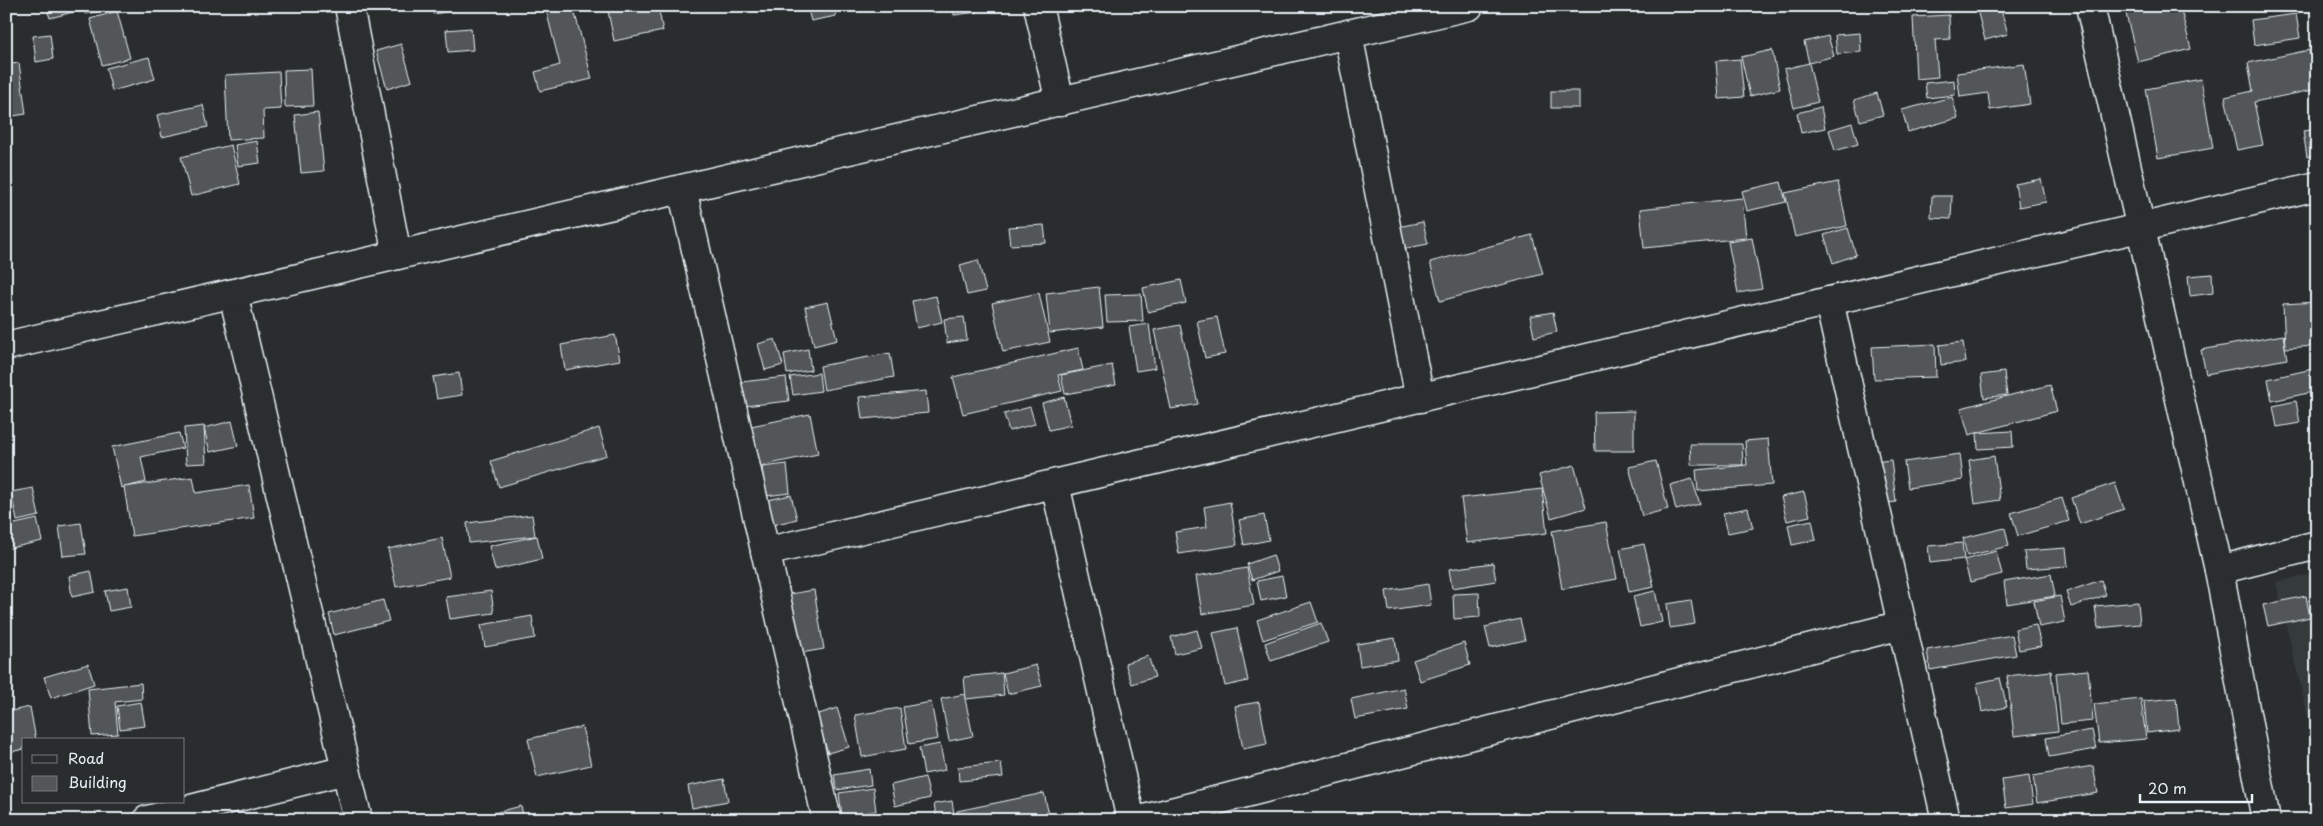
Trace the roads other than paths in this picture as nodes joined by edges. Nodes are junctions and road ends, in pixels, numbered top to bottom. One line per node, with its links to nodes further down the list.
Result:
1 (349, 6): 10 (street)
2 (1038, 6): 6 (street)
3 (1469, 6): 5 (street)
4 (2090, 6): 9 (street)
5 (1348, 34): 6 (street); 14 (street)
6 (1060, 102): 8 (street)
7 (2317, 186): 9 (street)
8 (682, 189): 10 (street); 17 (street)
9 (2141, 227): 12 (street); 18 (street)
10 (397, 255): 11 (street)
11 (233, 294): 13 (street); 20 (street)
12 (1829, 301): 14 (street); 19 (street)
13 (6, 346)
14 (1420, 398): 15 (street)
15 (1055, 484): 17 (street); 24 (street)
16 (2317, 544): 18 (street)
17 (766, 552): 23 (street)
18 (2219, 570): 27 (street)
19 (1902, 625): 25 (street); 26 (street)
20 (346, 770): 21 (street); 22 (street)
21 (147, 820)
22 (358, 820)
23 (827, 820)
24 (1131, 820)
25 (1140, 820)
26 (1946, 820)
27 (2266, 820)

